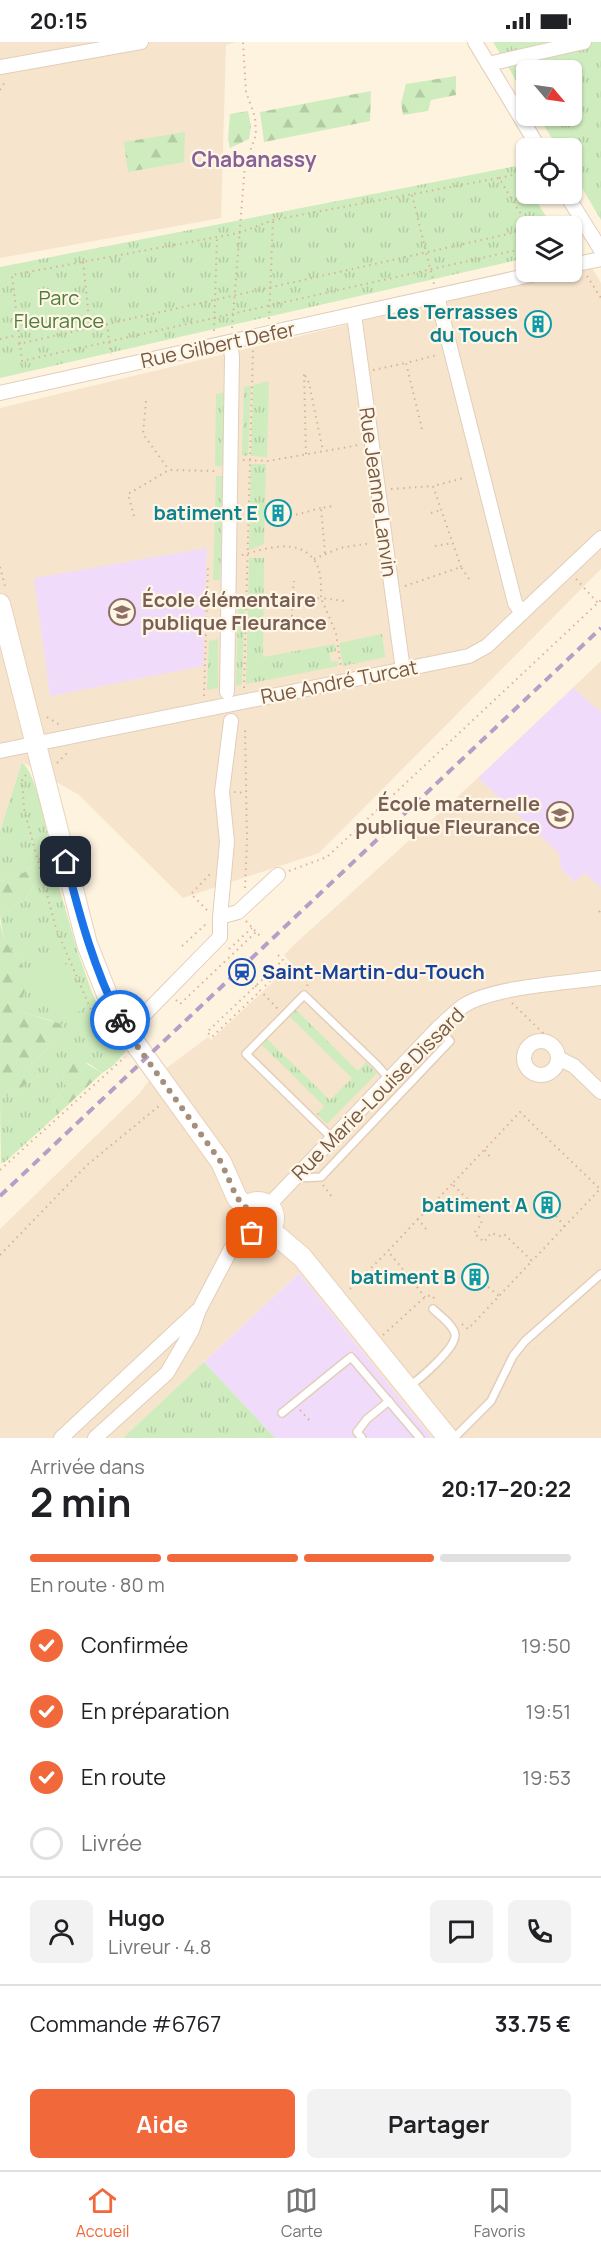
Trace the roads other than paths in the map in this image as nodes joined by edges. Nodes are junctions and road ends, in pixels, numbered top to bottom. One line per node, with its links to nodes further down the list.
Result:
1 (141, 42): 5 (street)
2 (475, 42): 4 (street)
3 (584, 42): 4 (street)
4 (488, 64): 6 (street)
5 (0, 67)
6 (533, 138)
7 (572, 204): 8 (street)
8 (601, 250)
9 (601, 259): 10 (street)
10 (582, 263)
11 (516, 278): 12 (street, Rue Gilbert Defer)
12 (437, 296): 13 (street, Rue Gilbert Defer); 18 (street)
13 (354, 315): 14 (street, Rue Gilbert Defer); 19 (street, Rue Jeanne Lanvin)
14 (230, 342): 15 (street, Rue Gilbert Defer); 20 (street)
15 (0, 393)
16 (601, 538): 18 (street, Rue André Turcat)
17 (0, 604): 22 (street)
18 (522, 613): 19 (street, Rue André Turcat)
19 (403, 670): 22 (street, Rue André Turcat)
20 (227, 692)
21 (231, 721): 25 (street)
22 (36, 744): 23 (street, Rue André Turcat); 28 (street)
23 (0, 751)
24 (278, 875): 25 (street)
25 (220, 917): 28 (street)
26 (601, 978): 27 (street, Rue Marie-Louise Dissard)
27 (438, 1029): 30 (street, Rue Marie-Louise Dissard); 33 (lane)
28 (132, 1039): 35 (street)
29 (558, 1058): 29 (street); 31 (street)
30 (390, 1080): 32 (street, Rue Marie-Louise Dissard); 32 (lane)
31 (601, 1092)
32 (333, 1140): 33 (street, Rue Marie-Louise Dissard)
33 (294, 1179): 34 (street, Rue Marie-Louise Dissard)
34 (268, 1205): 35 (street); 36 (street)
35 (246, 1207): 37 (street)
36 (269, 1229): 37 (street); 41 (street)
37 (247, 1230): 39 (street)
38 (601, 1274): 49 (lane)
39 (199, 1310): 44 (street); 45 (street)
40 (433, 1310): 41 (lane)
41 (407, 1388): 48 (street)
42 (389, 1401): 43 (lane); 46 (lane); 47 (lane)
43 (282, 1413)
44 (61, 1438)
45 (95, 1438)
46 (362, 1438)
47 (420, 1438)
48 (448, 1438)
49 (454, 1438)

